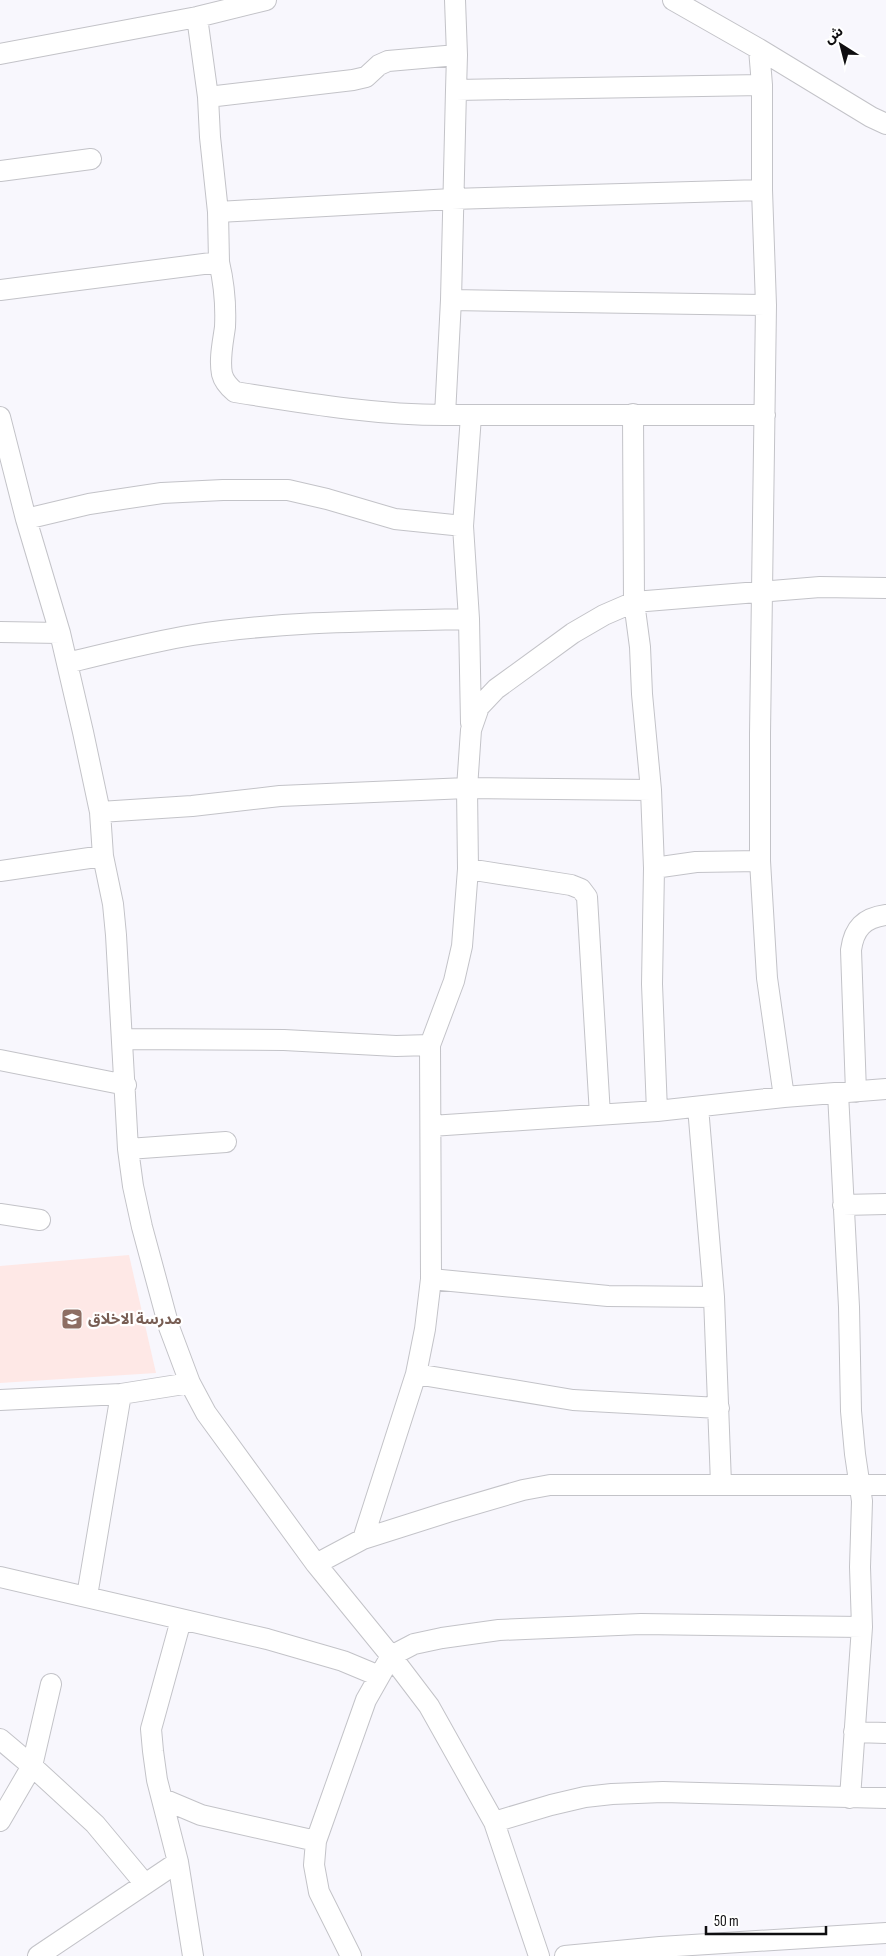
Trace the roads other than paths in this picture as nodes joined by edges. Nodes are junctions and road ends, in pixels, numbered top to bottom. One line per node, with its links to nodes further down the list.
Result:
1 (266, 0): 4 (street)
2 (455, 0): 7 (street)
3 (673, 0): 5 (street)
4 (197, 17): 6 (street); 10 (street)
5 (759, 49): 8 (street); 11 (street)
6 (0, 54)
7 (457, 55): 9 (street); 10 (street)
8 (762, 85): 9 (street); 14 (street)
9 (456, 90): 15 (street)
10 (208, 97): 16 (street)
11 (886, 124)
12 (91, 159): 13 (street)
13 (0, 171)
14 (762, 190): 15 (street); 20 (street)
15 (452, 199): 16 (street); 19 (street)
16 (218, 212): 17 (street)
17 (219, 262): 18 (street); 22 (street)
18 (0, 290)
19 (451, 300): 20 (street); 22 (street)
20 (766, 305): 23 (street)
21 (633, 414): 23 (street); 24 (street); 31 (street)
22 (445, 415): 24 (street)
23 (765, 415): 30 (street)
24 (471, 416): 28 (street)
25 (0, 417): 26 (street)
26 (8, 481): 27 (street)
27 (26, 518): 28 (street); 34 (street)
28 (463, 526): 32 (street)
29 (886, 588): 30 (street)
30 (763, 591): 31 (street); 41 (street)
31 (634, 602): 36 (street); 38 (street)
32 (469, 619): 35 (street); 36 (street)
33 (0, 632): 34 (street)
34 (60, 633): 35 (street)
35 (67, 663): 39 (street)
36 (471, 730): 37 (street)
37 (467, 788): 38 (street); 39 (street); 43 (street)
38 (651, 790): 42 (street)
39 (100, 812): 40 (street)
40 (103, 856): 44 (street); 46 (street)
41 (760, 861): 42 (street); 52 (street)
42 (654, 868): 54 (street)
43 (468, 869): 47 (street); 55 (street)
44 (0, 871)
45 (886, 915): 51 (street)
46 (122, 1040): 47 (street); 49 (street)
47 (430, 1045): 56 (street)
48 (0, 1060): 49 (street)
49 (126, 1085): 58 (street)
50 (886, 1090): 51 (street)
51 (847, 1092): 52 (street); 60 (street)
52 (784, 1097): 53 (street)
53 (698, 1107): 54 (street); 64 (street)
54 (657, 1111): 55 (street)
55 (600, 1115): 56 (street)
56 (431, 1126): 63 (street)
57 (226, 1142): 58 (street)
58 (128, 1149): 66 (street)
59 (886, 1204): 60 (street)
60 (843, 1205): 71 (street)
61 (0, 1214): 62 (street)
62 (40, 1220)
63 (431, 1279): 64 (street); 65 (street)
64 (714, 1297): 69 (street)
65 (416, 1374): 69 (street); 73 (street)
66 (190, 1383): 67 (street); 74 (street)
67 (121, 1394): 68 (street); 76 (street)
68 (0, 1400)
69 (719, 1408): 70 (street)
70 (721, 1484): 71 (street); 73 (street)
71 (860, 1485): 72 (street); 78 (street)
72 (886, 1485)
73 (363, 1539): 74 (street)
74 (316, 1564): 79 (street)
75 (0, 1577): 76 (street)
76 (86, 1596): 77 (street)
77 (181, 1620): 80 (street); 88 (street)
78 (862, 1627): 79 (street); 82 (street)
79 (391, 1656): 80 (street); 91 (street)
80 (379, 1676): 93 (street)
81 (51, 1684): 85 (street)
82 (854, 1732): 83 (street); 86 (street)
83 (886, 1734)
84 (0, 1739): 85 (street)
85 (32, 1766): 90 (street); 95 (street)
86 (850, 1798): 87 (street); 91 (street)
87 (886, 1798)
88 (163, 1799): 89 (street); 92 (street)
89 (201, 1815): 92 (street); 93 (street)
90 (0, 1821)
91 (494, 1822): 100 (street)
92 (173, 1838): 94 (street)
93 (316, 1841): 99 (street)
94 (178, 1862): 95 (street); 98 (street)
95 (145, 1884): 97 (street)
96 (886, 1933): 101 (street)
97 (38, 1956)
98 (193, 1956)
99 (350, 1956)
100 (539, 1956)
101 (565, 1956)

